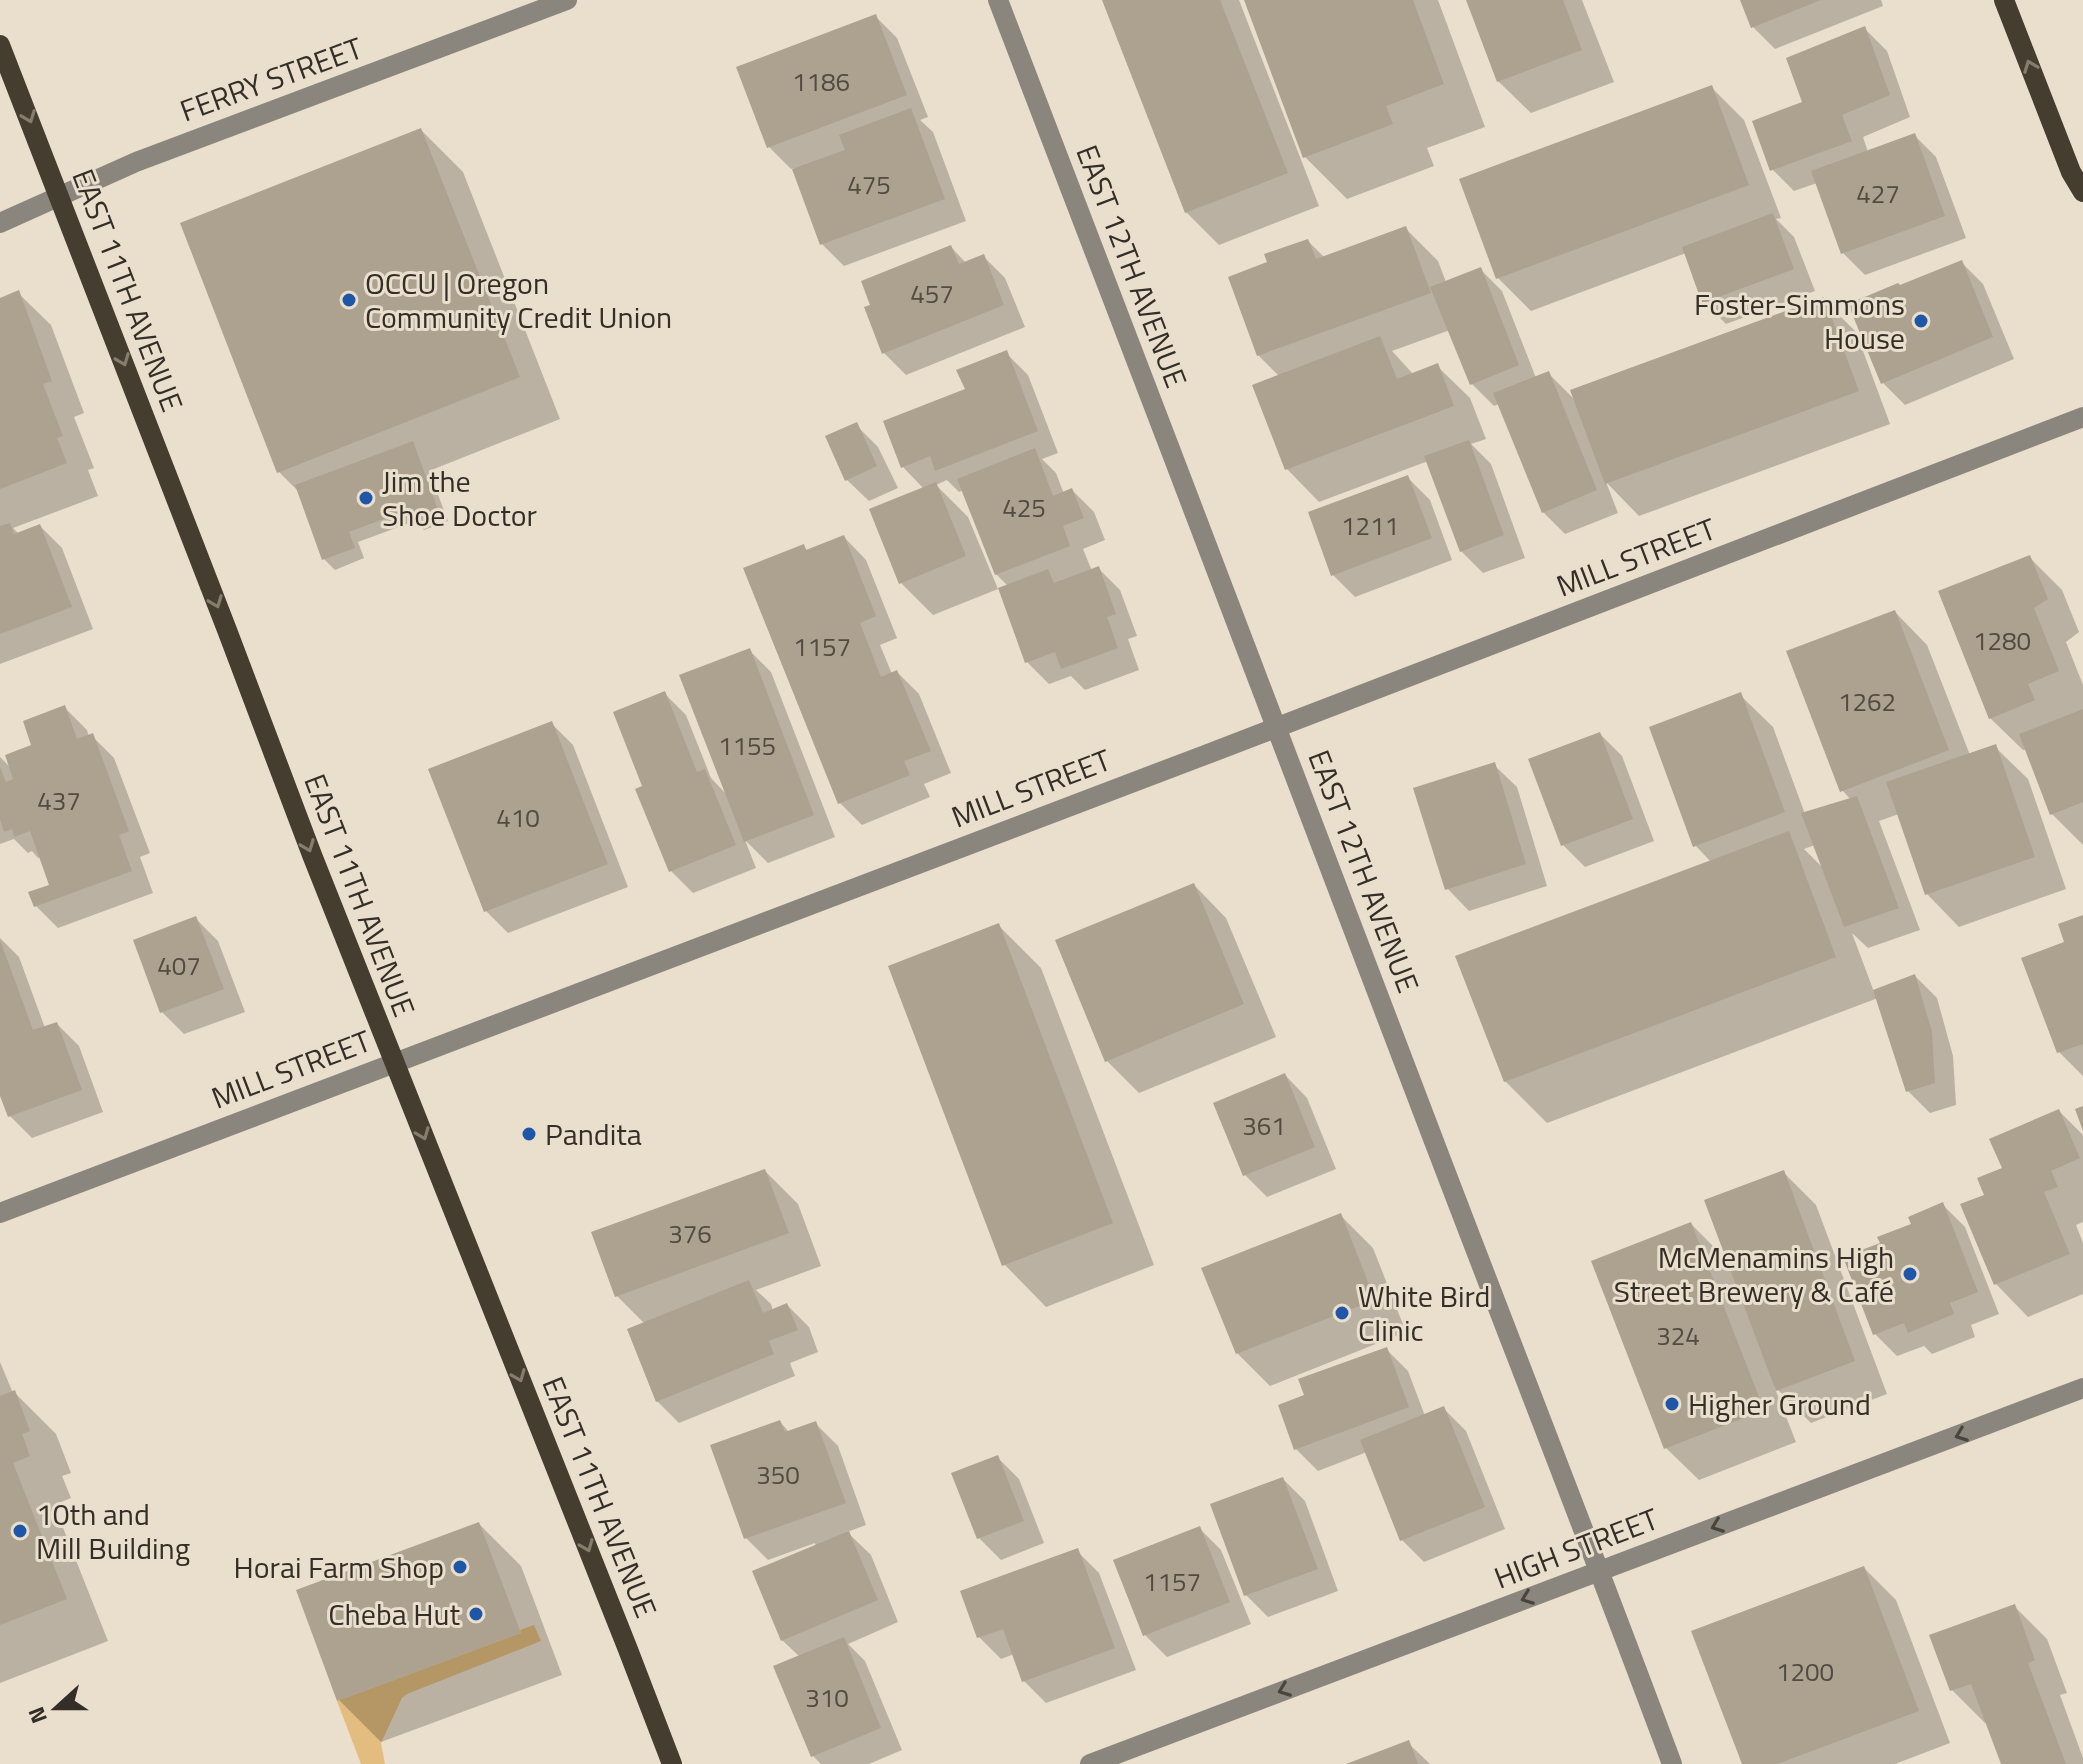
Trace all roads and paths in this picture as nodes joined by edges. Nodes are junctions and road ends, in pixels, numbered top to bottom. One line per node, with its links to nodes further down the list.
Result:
1 (567, 0): 6 (street, FERRY STREET)
2 (998, 0): 9 (street, EAST 12TH AVENUE)
3 (2004, 0): 5 (main road, one-way to 3)
4 (0, 45): 6 (main road, EAST 11TH AVENUE, one-way to 6)
5 (2083, 192)
6 (59, 195): 7 (street, FERRY STREET); 10 (main road, EAST 11TH AVENUE, one-way to 10)
7 (0, 223)
8 (2083, 417): 9 (street, MILL STREET)
9 (1278, 727): 10 (street, MILL STREET); 13 (street, EAST 12TH AVENUE)
10 (394, 1062): 11 (street, MILL STREET); 14 (main road, EAST 11TH AVENUE, one-way to 14)
11 (0, 1213)
12 (2083, 1388): 13 (street, HIGH STREET, one-way to 13)
13 (1600, 1570): 15 (street, HIGH STREET, one-way to 15); 16 (street, EAST 12TH AVENUE)
14 (672, 1764)
15 (1090, 1764)
16 (1672, 1764)

